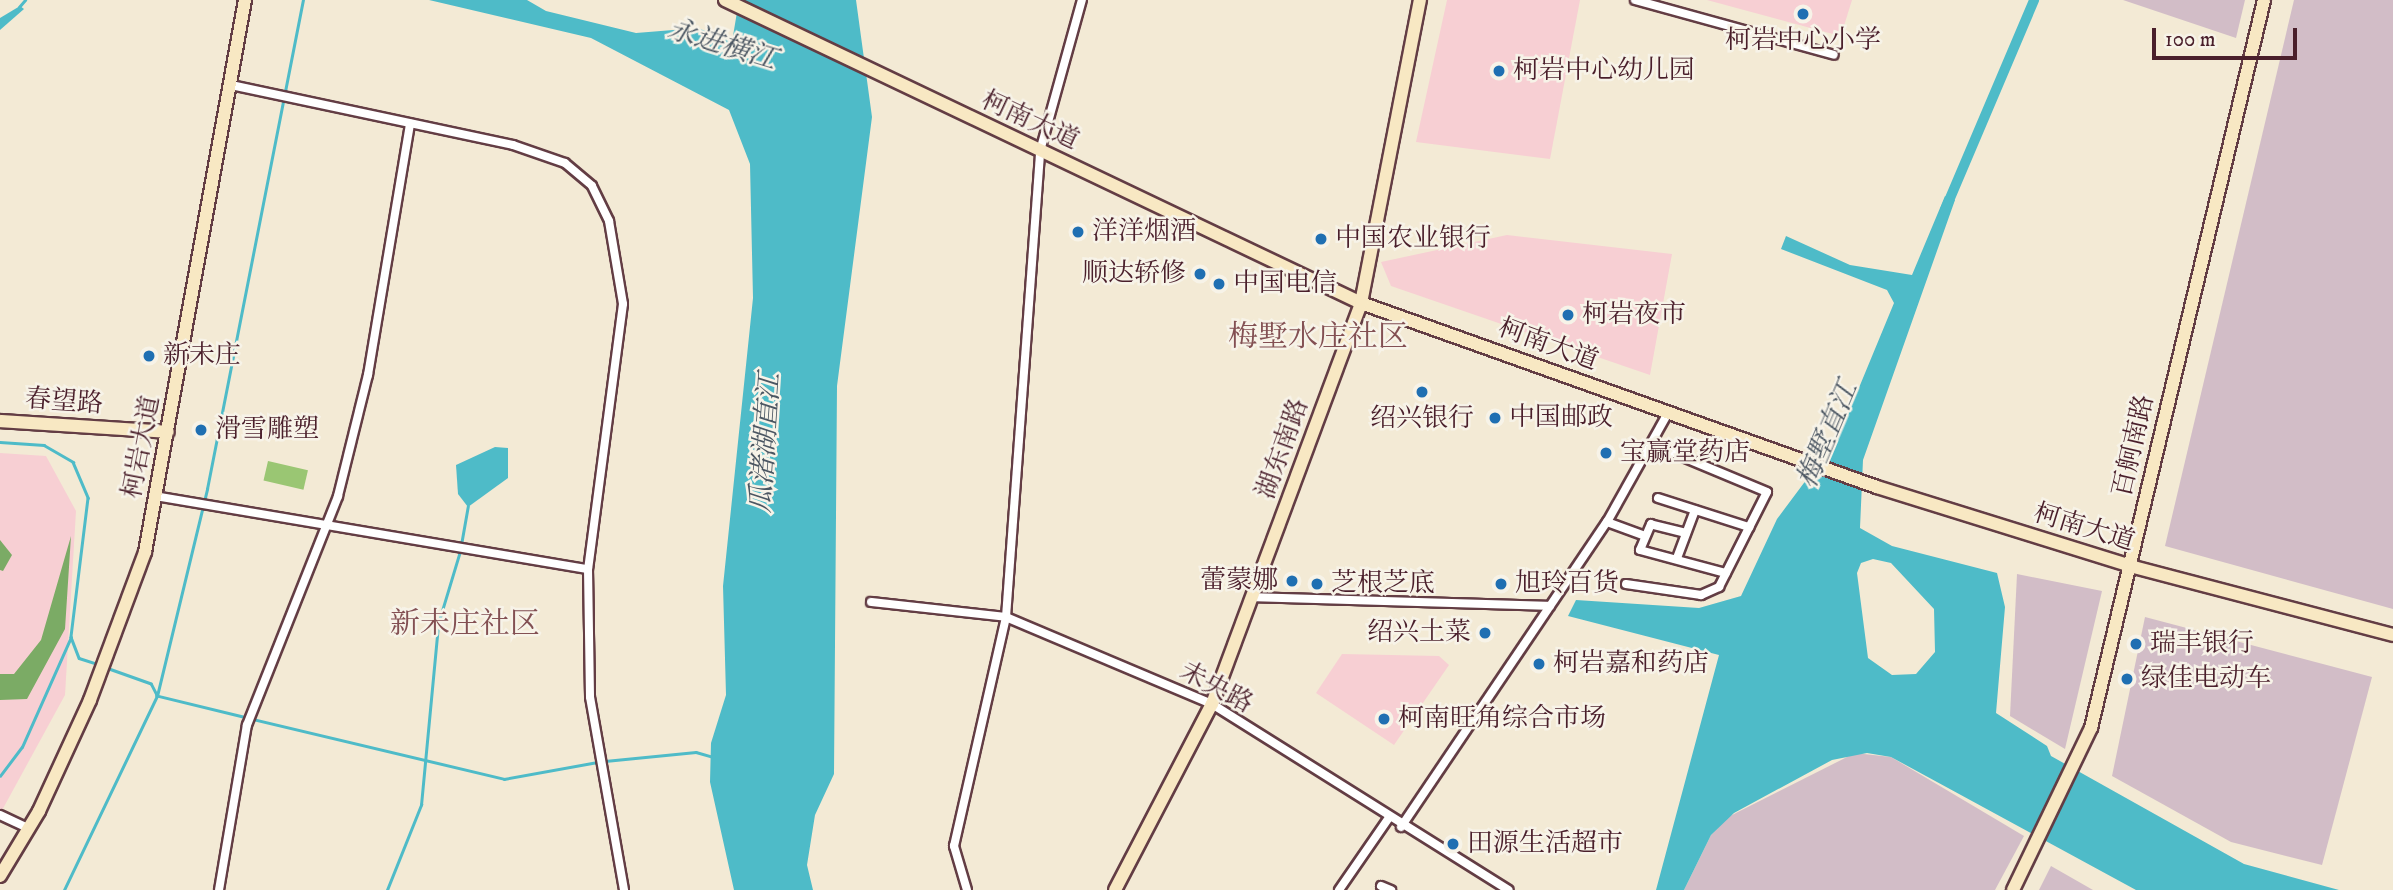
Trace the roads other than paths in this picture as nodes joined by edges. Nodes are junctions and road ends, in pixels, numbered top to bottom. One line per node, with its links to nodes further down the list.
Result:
1 (245, 0): 8 (street, 柯岩大道)
2 (726, 0): 10 (street, 柯南大道)
3 (1082, 0): 10 (street)
4 (1420, 0): 11 (street, 湖东南路)
5 (1635, 0): 7 (street)
6 (2264, 0): 25 (street, 百舸南路)
7 (1834, 55)
8 (231, 85): 9 (street); 14 (street, 柯岩大道)
9 (410, 123): 20 (street); 26 (street)
10 (1040, 151): 11 (street, 柯南大道); 32 (street)
11 (1361, 303): 12 (street, 柯南大道); 29 (street, 湖东南路)
12 (1668, 413): 19 (street); 25 (street, 柯南大道)
13 (0, 421): 14 (street, 春望路)
14 (168, 432): 16 (street, 柯岩大道)
15 (1671, 452): 21 (street)
16 (155, 496): 20 (street); 38 (street, 柯岩大道)
17 (1658, 498): 18 (street)
18 (1695, 510): 21 (street); 22 (street)
19 (1606, 522): 23 (street); 31 (street)
20 (327, 525): 26 (street); 42 (street)
21 (1749, 527): 27 (street)
22 (1686, 533): 23 (street); 24 (street)
23 (1645, 536): 24 (street)
24 (1677, 558): 27 (street)
25 (2130, 566): 33 (street, 柯南大道); 49 (street, 百舸南路)
26 (588, 569): 43 (street)
27 (1726, 573): 28 (street)
28 (1626, 584)
29 (1252, 597): 31 (street); 34 (street, 湖东南路)
30 (872, 602): 32 (street, 未央路)
31 (1550, 606): 37 (street)
32 (1006, 617): 34 (street, 未央路); 44 (street)
33 (2393, 635)
34 (1212, 704): 36 (street, 未央路); 45 (street, 湖东南路)
35 (0, 815): 38 (street)
36 (1388, 819): 37 (street, 未央路); 46 (street)
37 (1401, 827): 41 (street, 未央路)
38 (28, 828): 39 (street, 柯岩大道)
39 (0, 876)
40 (1381, 886): 47 (street)
41 (1494, 887): 48 (street, 未央路)
42 (219, 890)
43 (625, 890)
44 (967, 890)
45 (1115, 890)
46 (1339, 890)
47 (1391, 890)
48 (1509, 890)
49 (2012, 890)

